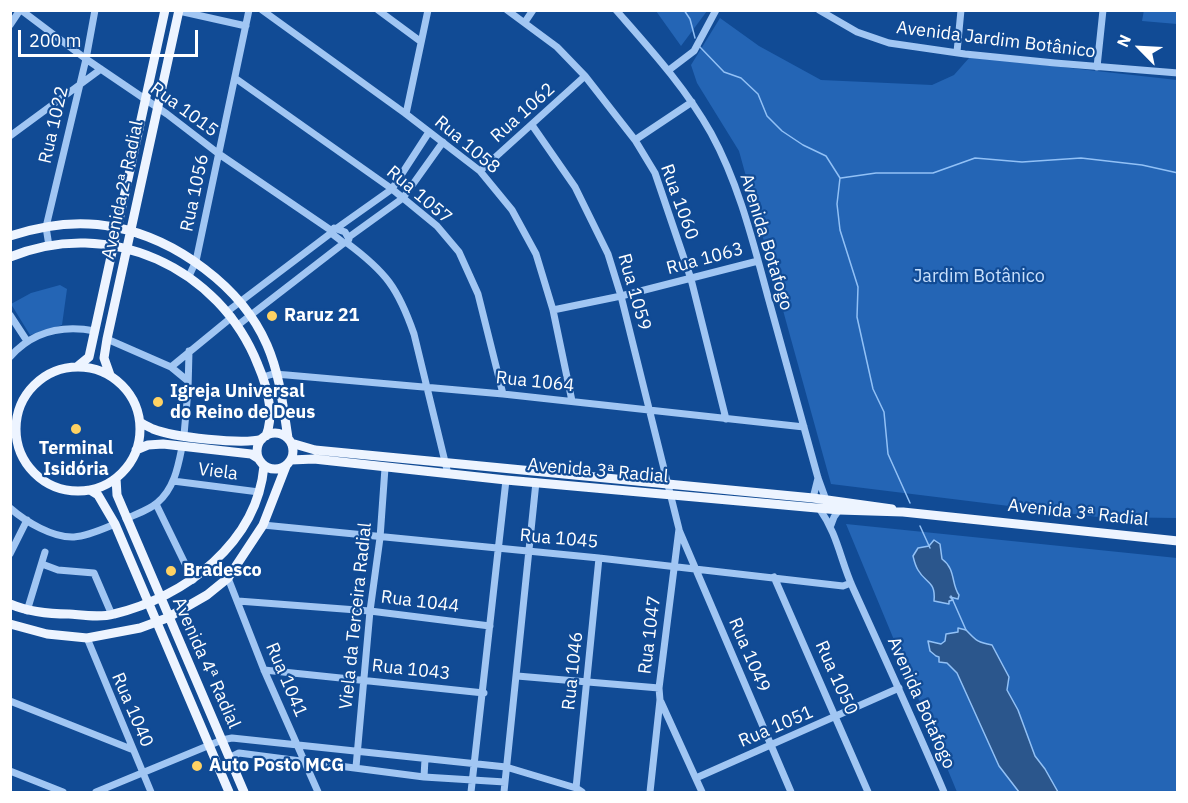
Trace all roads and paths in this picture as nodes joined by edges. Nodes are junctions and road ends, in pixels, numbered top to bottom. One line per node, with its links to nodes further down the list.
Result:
1 (20, 10): 17 (street); 21 (street, Rua 1015)
2 (95, 10): 21 (street, Rua 1022)
3 (165, 10): 29 (main road, Avenida 2ª Radial)
4 (249, 10): 18 (street, Rua 1056)
5 (262, 10): 32 (street, Rua 1058)
6 (378, 10): 19 (street)
7 (428, 10): 19 (street)
8 (532, 10): 16 (street)
9 (616, 10): 24 (street, Avenida Botafogo)
10 (716, 10): 24 (street)
11 (819, 10): 20 (street, Avenida Jardim Botânico)
12 (961, 10): 20 (street)
13 (1103, 10): 22 (street)
14 (179, 11): 18 (street); 31 (main road, Avenida 2ª Radial)
15 (511, 11): 16 (street, Rua 1060)
16 (525, 22): 26 (street, Rua 1060)
17 (10, 25)
18 (246, 26): 27 (street, Rua 1056)
19 (420, 41): 32 (street)
20 (957, 52): 22 (street, Avenida Jardim Botânico)
21 (86, 59): 23 (street, Rua 1015); 28 (street, Rua 1022)
22 (1097, 67): 25 (street, Avenida Jardim Botânico)
23 (100, 69): 28 (street); 29 (street, Rua 1015)
24 (669, 70): 30 (street, Avenida Botafogo)
25 (1178, 73)
26 (585, 76): 33 (street, Rua 1062); 36 (street, Rua 1060)
27 (235, 78): 38 (street, Rua 1056); 40 (street, Rua 1057)
28 (78, 86): 35 (street); 42 (street, Rua 1022)
29 (147, 101): 31 (street, Rua 1015); 43 (main road, Avenida 2ª Radial)
30 (692, 102): 36 (street); 53 (street, Avenida Botafogo)
31 (158, 108): 38 (street, Rua 1015); 45 (main road, Avenida 2ª Radial)
32 (406, 114): 34 (street, Rua 1058)
33 (532, 125): 39 (street, Rua 1062); 56 (street, Rua 1059)
34 (429, 132): 37 (street, Rua 1058); 40 (street)
35 (10, 136)
36 (635, 140): 55 (street, Rua 1060)
37 (443, 142): 39 (street, Rua 1058); 41 (street)
38 (219, 154): 44 (street, Rua 1015); 52 (street, Rua 1056)
39 (480, 171): 58 (street, Rua 1058)
40 (392, 189): 41 (street, Rua 1057); 44 (street)
41 (403, 198): 47 (street); 74 (street, Rua 1057)
42 (46, 227): 43 (main road); 46 (main road); 48 (street, Rua 1022)
43 (119, 228): 45 (main road); 49 (main road, Avenida 2ª Radial)
44 (334, 231): 47 (street, Rua 1015); 57 (street)
45 (132, 232): 50 (main road, Avenida 2ª Radial); 52 (main road)
46 (10, 236)
47 (347, 241): 60 (street); 73 (street)
48 (49, 246): 49 (main road); 51 (main road)
49 (115, 247): 50 (main road); 62 (main road, Avenida 2ª Radial)
50 (128, 250): 54 (main road); 63 (main road, Avenida 2ª Radial)
51 (10, 257)
52 (196, 261): 54 (street, Rua 1056); 57 (main road)
53 (758, 261): 55 (street, Rua 1063); 80 (street, Avenida Botafogo)
54 (189, 276): 61 (main road)
55 (691, 279): 56 (street, Rua 1063); 78 (street, Rua 1060)
56 (621, 296): 58 (street, Rua 1063); 76 (street, Rua 1059)
57 (239, 302): 60 (main road); 61 (street)
58 (553, 310): 75 (street, Rua 1058)
59 (10, 315): 64 (street)
60 (250, 316): 61 (street); 69 (main road)
61 (233, 318): 65 (street); 71 (main road)
62 (95, 331): 64 (street); 67 (main road, Avenida 2ª Radial)
63 (107, 339): 68 (street); 70 (main road, Avenida 2ª Radial)
64 (27, 341): 66 (street)
65 (189, 351): 68 (street); 72 (street)
66 (12, 352)
67 (78, 366): 70 (main road); 77 (main road)
68 (171, 367): 72 (street)
69 (278, 374): 71 (street, Rua 1064); 73 (street, Rua 1064); 84 (main road)
70 (110, 375): 79 (main road)
71 (263, 377): 82 (main road)
72 (188, 381): 81 (street)
73 (428, 388): 74 (street, Rua 1064); 89 (street)
74 (503, 394): 75 (street, Rua 1064)
75 (572, 401): 76 (street, Rua 1064)
76 (648, 409): 78 (street, Rua 1064); 99 (street, Rua 1059)
77 (14, 416): 83 (main road)
78 (726, 419): 80 (street, Rua 1064)
79 (140, 422): 81 (main road); 86 (main road)
80 (804, 427): 94 (street, Avenida Botafogo)
81 (184, 435): 82 (main road)
82 (264, 437): 84 (main road); 87 (main road)
83 (14, 438): 100 (main road)
84 (290, 441): 88 (main road); 89 (main road, Avenida 3ª Radial)
85 (182, 447): 86 (main road); 87 (main road); 97 (street)
86 (136, 450): 93 (main road)
87 (261, 462): 88 (main road); 101 (main road)
88 (288, 463): 91 (main road, Avenida 3ª Radial); 115 (main road)
89 (446, 464): 90 (main road, Avenida 3ª Radial); 92 (street)
90 (489, 467): 95 (main road); 96 (main road, Avenida 3ª Radial)
91 (385, 468): 92 (main road, Avenida 3ª Radial); 117 (street, Viela da Terceira Radial)
92 (448, 474): 95 (main road, Avenida 3ª Radial)
93 (116, 478): 100 (main road); 110 (main road, Avenida 4ª Radial)
94 (818, 478): 103 (street, Avenida Botafogo); 104 (street, Avenida Botafogo)
95 (506, 480): 98 (main road, Avenida 3ª Radial); 119 (street)
96 (608, 480): 98 (main road); 99 (main road, Avenida 3ª Radial)
97 (174, 481): 101 (street, Viela); 105 (street)
98 (536, 482): 102 (main road, Avenida 3ª Radial); 120 (street)
99 (667, 484): 102 (street, Rua 1047); 103 (main road, Avenida 3ª Radial)
100 (90, 490): 113 (main road, Avenida 4ª Radial)
101 (259, 492): 112 (main road)
102 (669, 494): 107 (main road, Avenida 3ª Radial); 116 (street, Rua 1047)
103 (813, 498): 104 (main road, Avenida 3ª Radial)
104 (826, 500): 109 (main road, Avenida 3ª Radial)
105 (156, 504): 110 (street); 129 (street)
106 (10, 508): 111 (street)
107 (819, 508): 108 (main road, Avenida 3ª Radial); 114 (street, Avenida Botafogo)
108 (839, 510): 109 (main road, Avenida 3ª Radial); 114 (street)
109 (903, 512): 118 (main road, Avenida 3ª Radial)
110 (126, 519): 131 (main road, Avenida 4ª Radial)
111 (27, 520): 113 (street); 122 (street)
112 (246, 520): 115 (main road); 129 (main road)
113 (115, 524): 133 (main road, Avenida 4ª Radial)
114 (831, 525): 130 (street, Avenida Botafogo)
115 (262, 526): 117 (street, Rua 1045); 128 (main road)
116 (679, 529): 125 (street, Rua 1047); 126 (street, Rua 1049)
117 (380, 538): 119 (street, Rua 1045); 136 (street, Viela da Terceira Radial)
118 (1178, 541)
119 (499, 548): 120 (street, Rua 1045); 141 (street)
120 (530, 551): 123 (street, Rua 1045); 144 (street)
121 (45, 552): 124 (street)
122 (10, 554)
123 (599, 558): 125 (street, Rua 1045); 146 (street, Rua 1046)
124 (42, 564): 135 (street); 137 (street)
125 (673, 566): 126 (street, Rua 1045); 147 (street, Rua 1047)
126 (695, 569): 127 (street, Rua 1045); 154 (street, Rua 1049)
127 (774, 577): 130 (street, Rua 1045); 152 (street, Rua 1050)
128 (228, 578): 132 (street, Rua 1041); 138 (main road)
129 (194, 580): 131 (main road)
130 (851, 583): 148 (street, Avenida Botafogo)
131 (160, 599): 133 (main road); 138 (main road, Avenida 4ª Radial)
132 (238, 601): 136 (street, Rua 1044); 143 (street, Rua 1041)
133 (148, 604): 137 (main road); 139 (main road, Avenida 4ª Radial)
134 (11, 606): 135 (main road)
135 (27, 611): 137 (main road)
136 (370, 611): 141 (street, Rua 1044); 145 (street, Viela da Terceira Radial)
137 (112, 615)
138 (167, 618): 139 (main road); 153 (main road, Avenida 4ª Radial)
139 (156, 623): 142 (main road); 155 (main road, Avenida 4ª Radial)
140 (10, 624): 142 (main road)
141 (490, 626): 149 (street)
142 (87, 638): 157 (street, Rua 1040)
143 (264, 670): 145 (street, Rua 1043); 156 (street, Rua 1041)
144 (517, 676): 146 (street); 164 (street)
145 (363, 680): 149 (street, Rua 1043); 158 (street, Viela da Terceira Radial)
146 (587, 682): 147 (street); 171 (street, Rua 1046)
147 (659, 688): 150 (street, Rua 1047)
148 (899, 688): 152 (street, Rua 1051); 184 (street, Avenida Botafogo)
149 (484, 693): 162 (street)
150 (660, 700): 168 (street); 180 (street, Rua 1047)
151 (10, 701): 157 (street)
152 (837, 717): 154 (street, Rua 1051); 183 (street, Rua 1050)
153 (222, 740): 155 (street); 156 (street); 159 (main road, Avenida 4ª Radial)
154 (771, 745): 168 (street, Rua 1051); 182 (street, Rua 1049)
155 (209, 746): 166 (street); 175 (main road, Avenida 4ª Radial)
156 (298, 746): 158 (street); 161 (street, Rua 1041)
157 (131, 749): 166 (street, Rua 1040)
158 (357, 751): 160 (street); 163 (street, Viela da Terceira Radial)
159 (229, 758): 161 (street); 176 (main road, Avenida 4ª Radial)
160 (425, 759): 162 (street); 167 (street)
161 (305, 762): 163 (street); 177 (street, Rua 1041)
162 (476, 765): 164 (street); 169 (street)
163 (356, 767): 167 (street)
164 (506, 767): 170 (street); 171 (street)
165 (10, 771): 172 (street)
166 (143, 773): 173 (street); 174 (street, Rua 1040)
167 (424, 777): 169 (street)
168 (696, 778): 181 (street)
169 (473, 780): 170 (street); 178 (street)
170 (505, 782): 179 (street)
171 (579, 790)
172 (63, 792)
173 (96, 792)
174 (151, 792)
175 (228, 792)
176 (244, 792)
177 (318, 792)
178 (471, 792)
179 (504, 792)
180 (650, 792)
181 (702, 792)
182 (791, 792)
183 (868, 792)
184 (944, 792)

